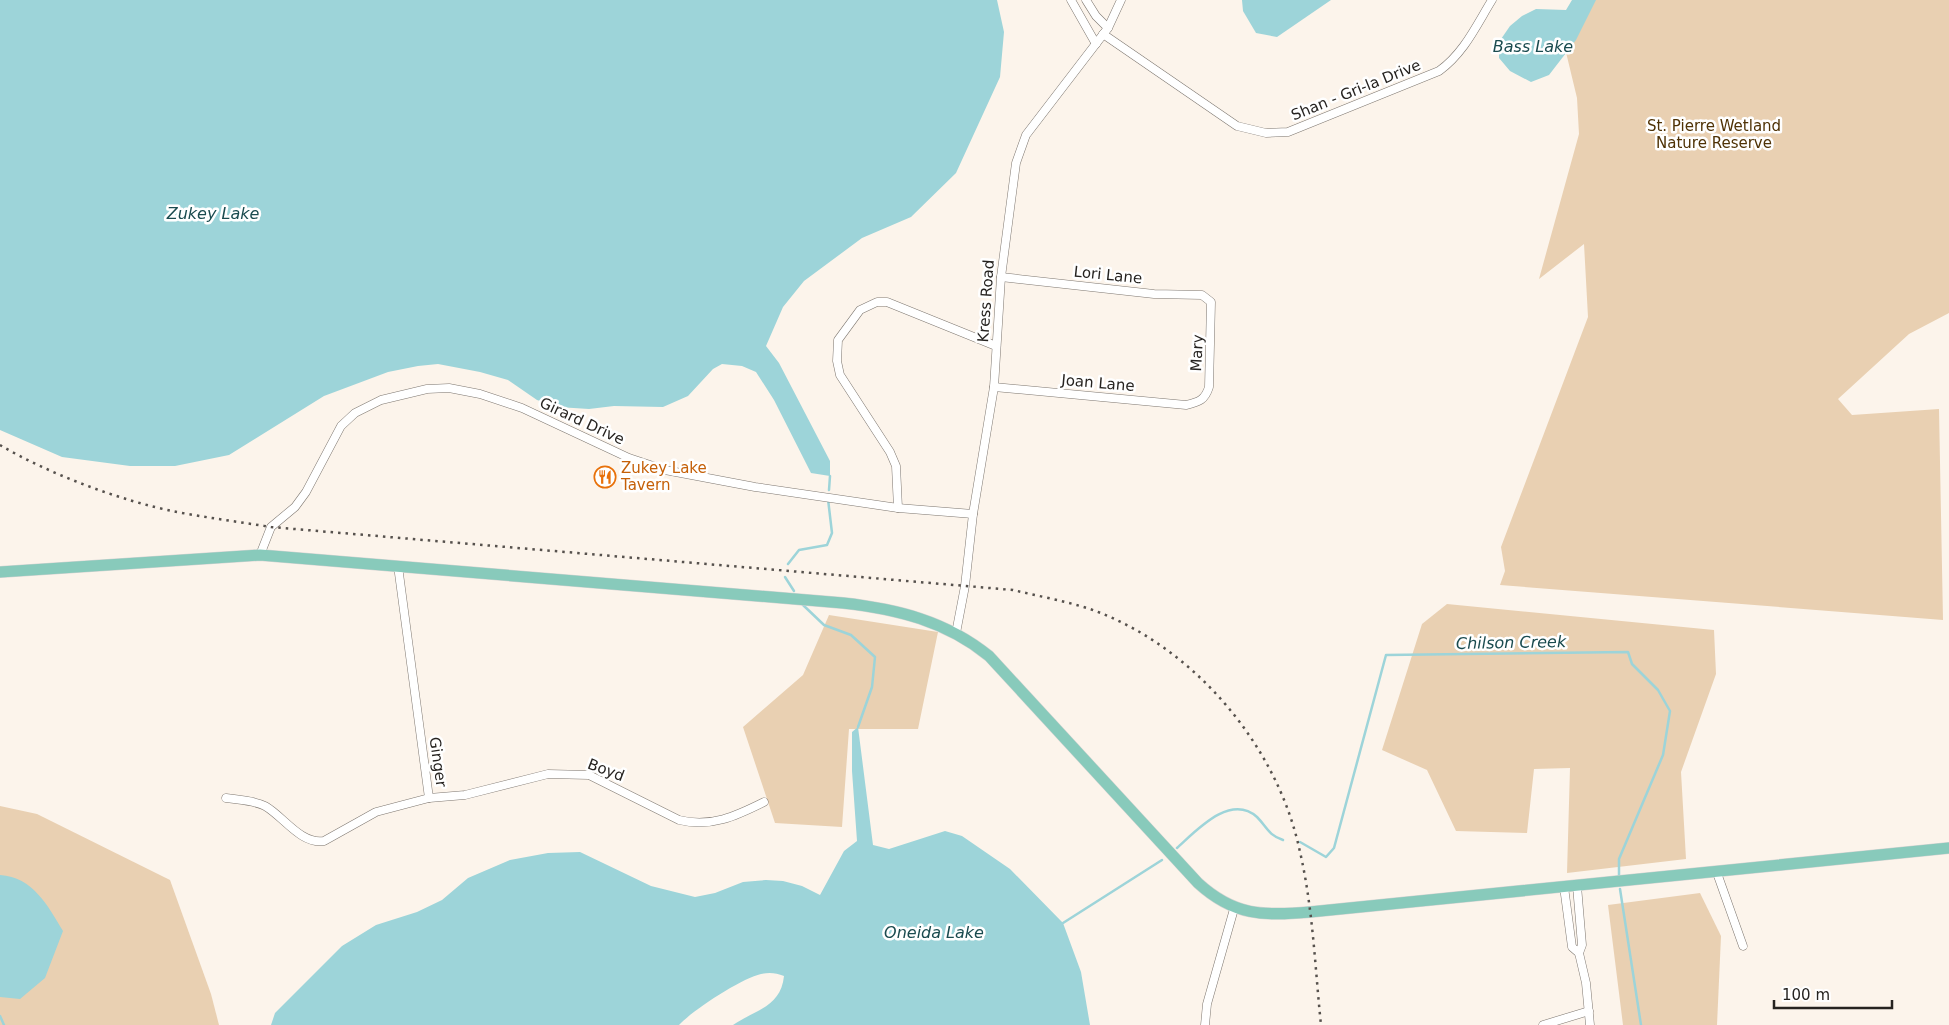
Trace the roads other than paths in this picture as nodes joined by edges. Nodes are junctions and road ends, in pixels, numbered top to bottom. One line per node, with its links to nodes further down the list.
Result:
1 (1072, 0): 6 (street)
2 (1086, 0): 5 (street, Shan - Gri-la Drive)
3 (1121, 0): 5 (street, Kress Road)
4 (1492, 0): 5 (street, Shan - Gri-la Drive)
5 (1106, 31): 6 (street, Kress Road)
6 (1096, 44): 7 (street, Kress Road)
7 (1000, 277): 8 (street, Lori Lane); 9 (street, Kress Road)
8 (1211, 302): 11 (street, Mary)
9 (996, 346): 10 (street, Kress Road); 12 (street)
10 (994, 387): 11 (street, Joan Lane); 13 (street, Kress Road)
11 (1200, 402)
12 (898, 508): 13 (street, Girard Drive); 14 (street, Girard Drive)
13 (973, 514): 17 (street, Kress Road)
14 (260, 555): 15 (main road); 16 (main road)
15 (398, 566): 17 (main road); 19 (street, Ginger)
16 (0, 572)
17 (956, 634): 25 (main road)
18 (226, 798): 19 (street, Ginger)
19 (429, 798): 20 (street, Boyd)
20 (764, 802)
21 (1949, 848): 22 (main road)
22 (1717, 872): 23 (main road); 26 (street)
23 (1577, 886): 24 (main road); 27 (street)
24 (1564, 887): 25 (main road); 27 (street)
25 (1234, 909): 29 (street)
26 (1743, 946)
27 (1579, 953): 28 (street)
28 (1589, 1011): 30 (street); 31 (street)
29 (1205, 1025)
30 (1543, 1025)
31 (1590, 1025)

